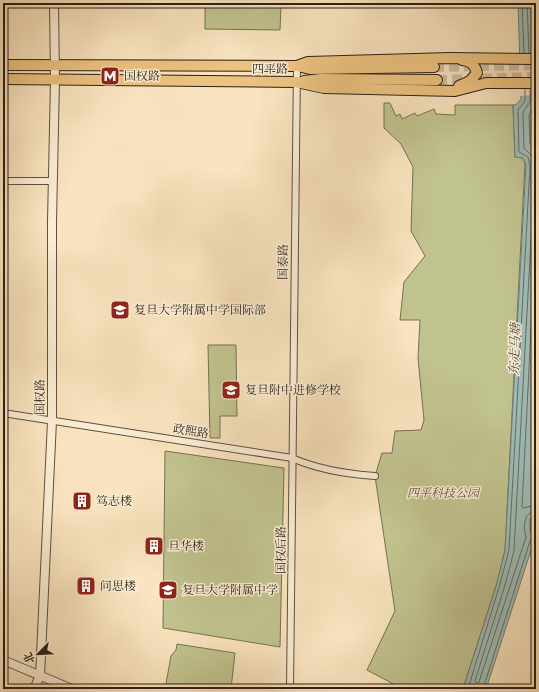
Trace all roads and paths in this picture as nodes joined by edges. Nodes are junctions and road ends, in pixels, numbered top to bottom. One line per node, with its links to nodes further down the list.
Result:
1 (54, 3): 5 (street)
2 (450, 58): 3 (main road, 四平路); 6 (main road, 四平路); 13 (main road)
3 (536, 59)
4 (3, 64): 5 (main road, 四平路)
5 (54, 65): 6 (main road, 四平路); 9 (street, 国权路)
6 (297, 66): 7 (main road); 11 (street, 国泰路)
7 (434, 67)
8 (3, 79): 9 (main road, 四平路)
9 (55, 80): 11 (main road, 四平路); 15 (street, 国权路)
10 (437, 80): 11 (main road)
11 (296, 82): 13 (main road, 四平路); 18 (street, 国泰路)
12 (536, 83): 13 (main road, 四平路)
13 (446, 90)
14 (3, 181): 15 (street)
15 (53, 181): 17 (street, 国权路)
16 (3, 413): 17 (street, 政熙路)
17 (52, 421): 18 (street, 政熙路); 21 (street, 国权路)
18 (292, 458): 19 (street, 政熙路); 24 (street, 国权后路)
19 (375, 476)
20 (3, 660): 21 (street)
21 (40, 676): 22 (street, 国权路); 23 (street)
22 (34, 689)
23 (72, 689)
24 (290, 689)

